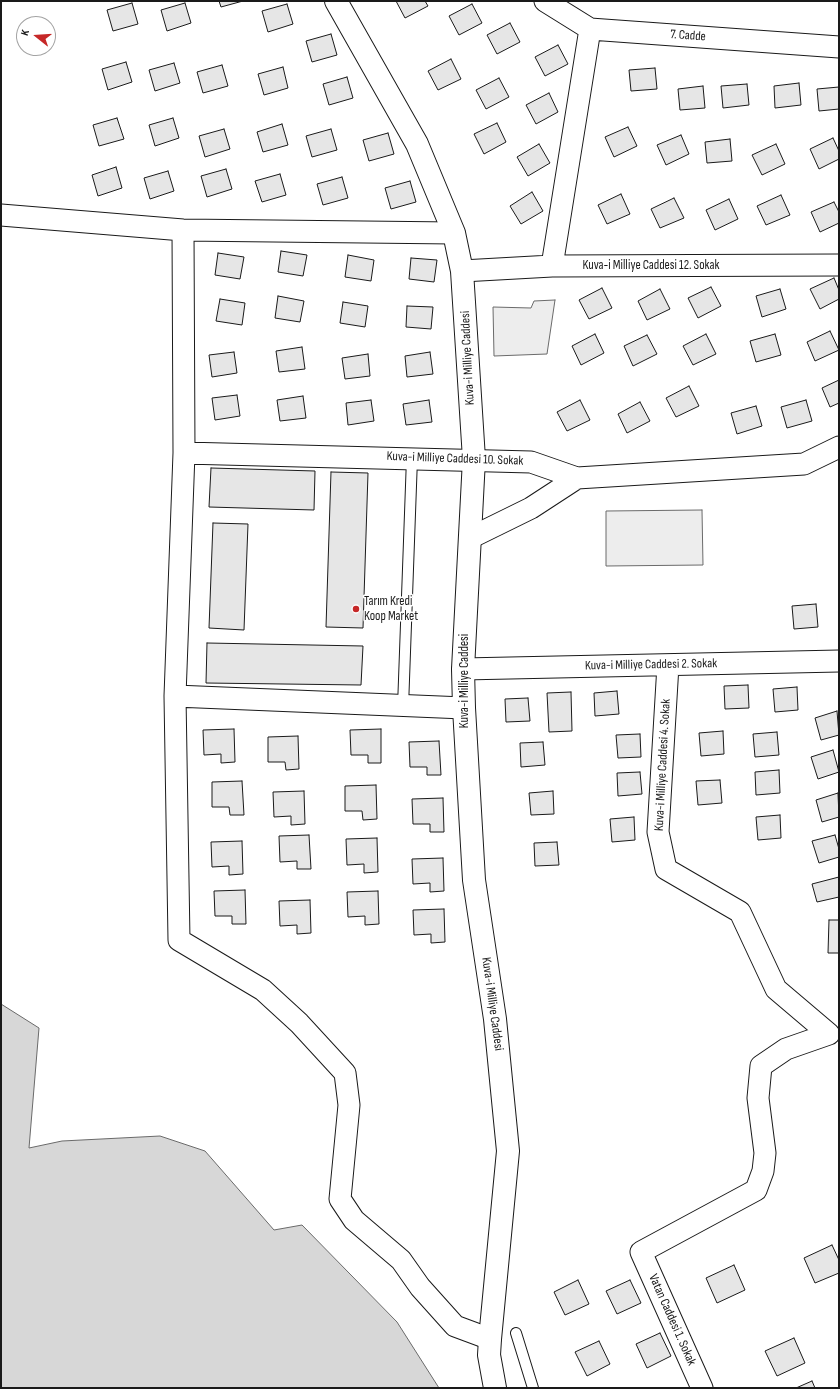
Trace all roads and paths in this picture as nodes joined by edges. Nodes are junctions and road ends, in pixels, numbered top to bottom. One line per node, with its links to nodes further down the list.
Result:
1 (336, 1): 7 (main road, Kuva-i Milliye Caddesi)
2 (545, 1): 3 (street, 7. Cadde)
3 (590, 29): 4 (street, 7. Cadde); 9 (street)
4 (839, 47)
5 (1, 215): 6 (street)
6 (183, 230): 7 (street); 11 (street)
7 (454, 233): 10 (main road, Kuva-i Milliye Caddesi)
8 (839, 265): 9 (street, Kuva-i Milliye Caddesi 12. Sokak)
9 (552, 266): 10 (street, Kuva-i Milliye Caddesi 12. Sokak)
10 (462, 271): 14 (main road, Kuva-i Milliye Caddesi)
11 (184, 453): 13 (street, Kuva-i Milliye Caddesi 10. Sokak); 20 (street)
12 (835, 456): 15 (street, Kuva-i Milliye Caddesi 10. Sokak)
13 (412, 458): 14 (street, Kuva-i Milliye Caddesi 10. Sokak); 21 (lane)
14 (474, 459): 15 (street, Kuva-i Milliye Caddesi 10. Sokak); 16 (main road, Kuva-i Milliye Caddesi)
15 (577, 478): 16 (street)
16 (470, 538): 19 (main road, Kuva-i Milliye Caddesi)
17 (839, 661): 18 (street, Kuva-i Milliye Caddesi 2. Sokak)
18 (668, 665): 19 (street, Kuva-i Milliye Caddesi 2. Sokak); 23 (street, Kuva-i Milliye Caddesi 4. Sokak)
19 (463, 669): 22 (main road, Kuva-i Milliye Caddesi)
20 (175, 696): 21 (street); 26 (street)
21 (403, 706): 22 (street)
22 (464, 708): 26 (main road, Kuva-i Milliye Caddesi)
23 (834, 1036): 24 (street, Kuva-i Milliye Caddesi 4. Sokak)
24 (641, 1252): 29 (street, Vatan Caddesi 1. Sokak)
25 (516, 1333): 28 (lane)
26 (490, 1340): 27 (main road, Kuva-i Milliye Caddesi)
27 (495, 1388)
28 (533, 1388)
29 (702, 1388)

